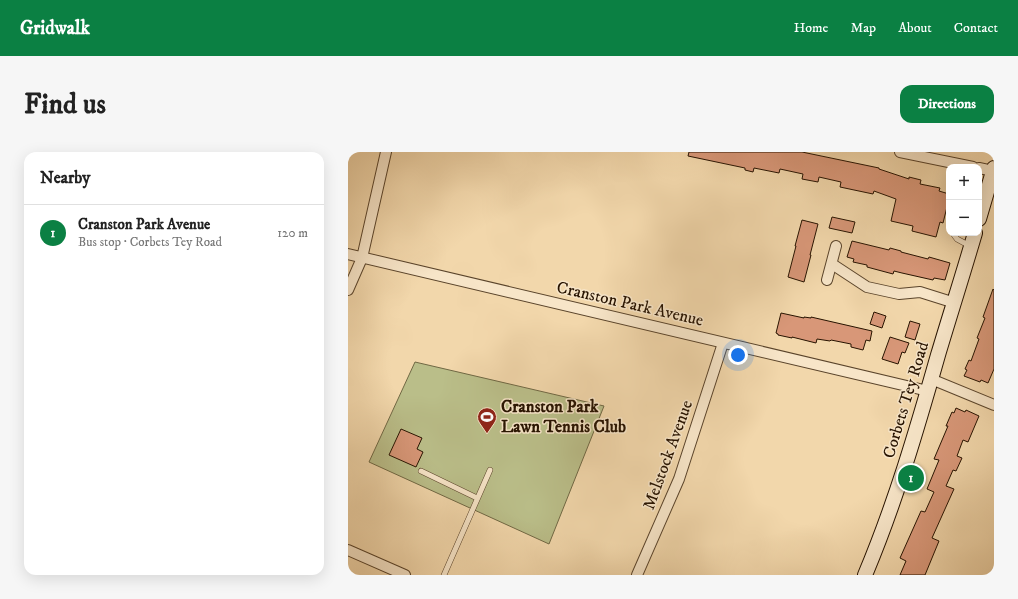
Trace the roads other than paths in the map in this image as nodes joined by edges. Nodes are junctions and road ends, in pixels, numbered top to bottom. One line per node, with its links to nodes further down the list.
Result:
1 (386, 152): 12 (street)
2 (900, 152): 3 (street)
3 (958, 164)
4 (994, 168): 6 (main road)
5 (982, 169): 6 (street)
6 (994, 171): 7 (main road)
7 (982, 206)
8 (954, 236): 9 (lane)
9 (973, 240): 16 (main road, Corbets Tey Road)
10 (836, 246): 13 (street)
11 (348, 254): 12 (street, Cranston Park Avenue)
12 (362, 258): 15 (street); 17 (street, Cranston Park Avenue)
13 (832, 264): 14 (street); 16 (street)
14 (827, 280)
15 (348, 290)
16 (955, 303): 18 (main road, Corbets Tey Road)
17 (723, 343): 18 (street, Cranston Park Avenue); 26 (street, Melstock Avenue)
18 (930, 385): 19 (street, Cranston Park Avenue); 27 (main road, Corbets Tey Road)
19 (994, 405)
20 (490, 470): 22 (lane)
21 (421, 471): 22 (lane)
22 (478, 498): 25 (lane)
23 (348, 550): 24 (street)
24 (405, 575)
25 (444, 575)
26 (637, 575)
27 (865, 575)

